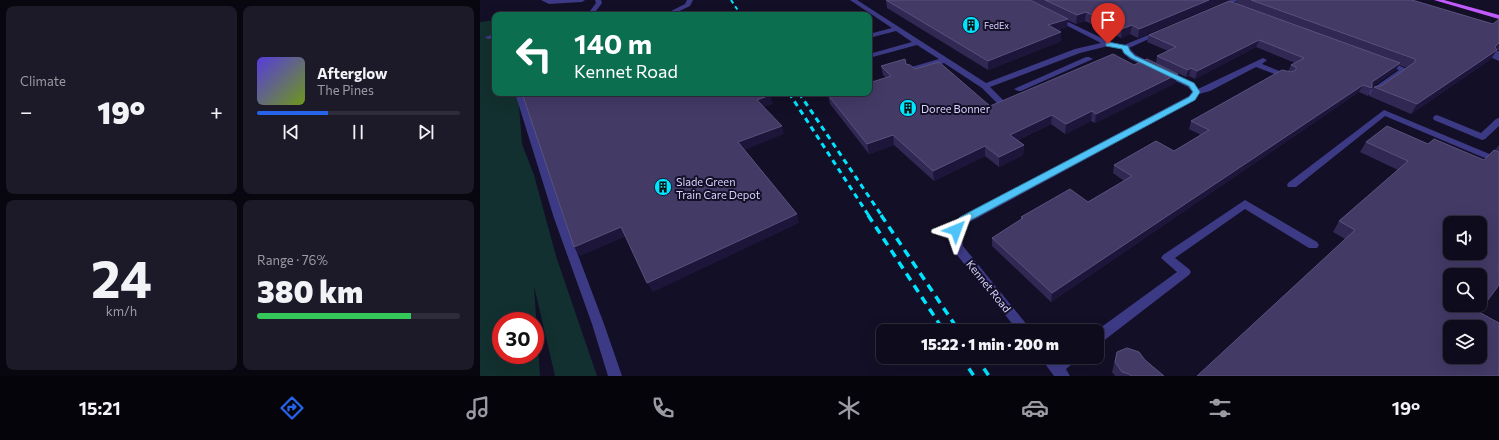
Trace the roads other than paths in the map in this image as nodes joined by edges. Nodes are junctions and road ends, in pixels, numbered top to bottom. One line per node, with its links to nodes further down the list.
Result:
1 (544, 0): 2 (street)
2 (582, 0)
3 (598, 0): 11 (street)
4 (690, 0): 12 (street)
5 (853, 0): 14 (street)
6 (1437, 0): 16 (main road)
7 (1459, 0): 10 (main road)
8 (1235, 3): 9 (street)
9 (1212, 10)
10 (1499, 11)
11 (592, 12)
12 (676, 12)
13 (872, 12): 17 (street)
14 (872, 12)
15 (1046, 13): 21 (street)
16 (1499, 17)
17 (897, 28): 19 (street); 20 (street)
18 (1168, 28): 22 (street)
19 (872, 35)
20 (918, 42): 24 (street); 28 (street)
21 (1108, 44): 22 (street); 30 (street)
22 (1125, 47): 35 (street)
23 (1499, 53): 27 (street)
24 (872, 55)
25 (1089, 59): 32 (street)
26 (1375, 59): 36 (street)
27 (1499, 59)
28 (945, 60): 29 (street); 33 (street)
29 (911, 70)
30 (1019, 73): 32 (street); 33 (street)
31 (1288, 76): 35 (street, Kennet Road)
32 (1034, 82): 34 (street)
33 (985, 86): 38 (street)
34 (1018, 89)
35 (1196, 92): 44 (street, Kennet Road)
36 (1372, 92)
37 (520, 96): 48 (street)
38 (1002, 103)
39 (1438, 118): 40 (street)
40 (1499, 121)
41 (1499, 161): 42 (street)
42 (1292, 185)
43 (1313, 245): 45 (street)
44 (1020, 324)
45 (1104, 333)
46 (1053, 364): 47 (street)
47 (1060, 372)
48 (615, 376)

